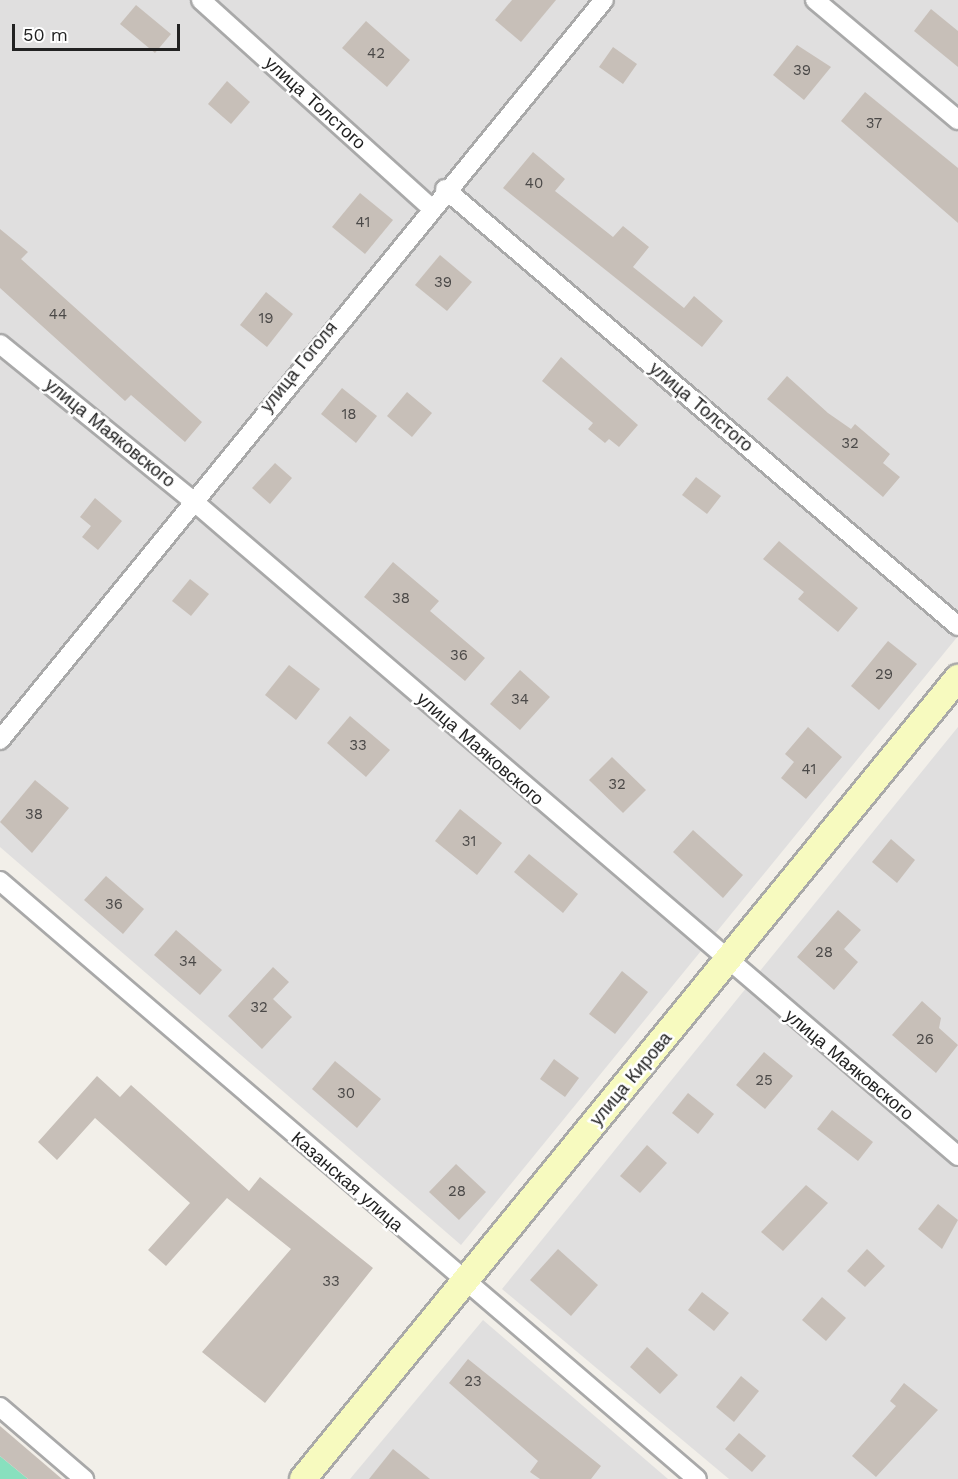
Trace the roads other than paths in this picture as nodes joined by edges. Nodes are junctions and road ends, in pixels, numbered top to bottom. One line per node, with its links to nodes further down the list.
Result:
1 (201, 0): 6 (street, улица Толстого)
2 (604, 0): 5 (street, улица Гоголя)
3 (815, 0): 4 (street)
4 (958, 120)
5 (445, 189): 6 (street, улица Гоголя); 9 (street, улица Толстого)
6 (430, 207): 8 (street, улица Гоголя)
7 (0, 344): 8 (street, улица Маяковского)
8 (191, 499): 11 (street, улица Гоголя); 13 (street, улица Маяковского)
9 (958, 626)
10 (958, 678): 13 (street, улица Кирова)
11 (0, 740)
12 (0, 881): 15 (street, Казанская улица)
13 (727, 963): 14 (street, улица Маяковского); 15 (street, улица Кирова)
14 (958, 1156)
15 (463, 1283): 18 (street, улица Кирова); 19 (street, Казанская улица)
16 (0, 1407): 17 (street)
17 (84, 1479)
18 (303, 1479)
19 (697, 1479)

